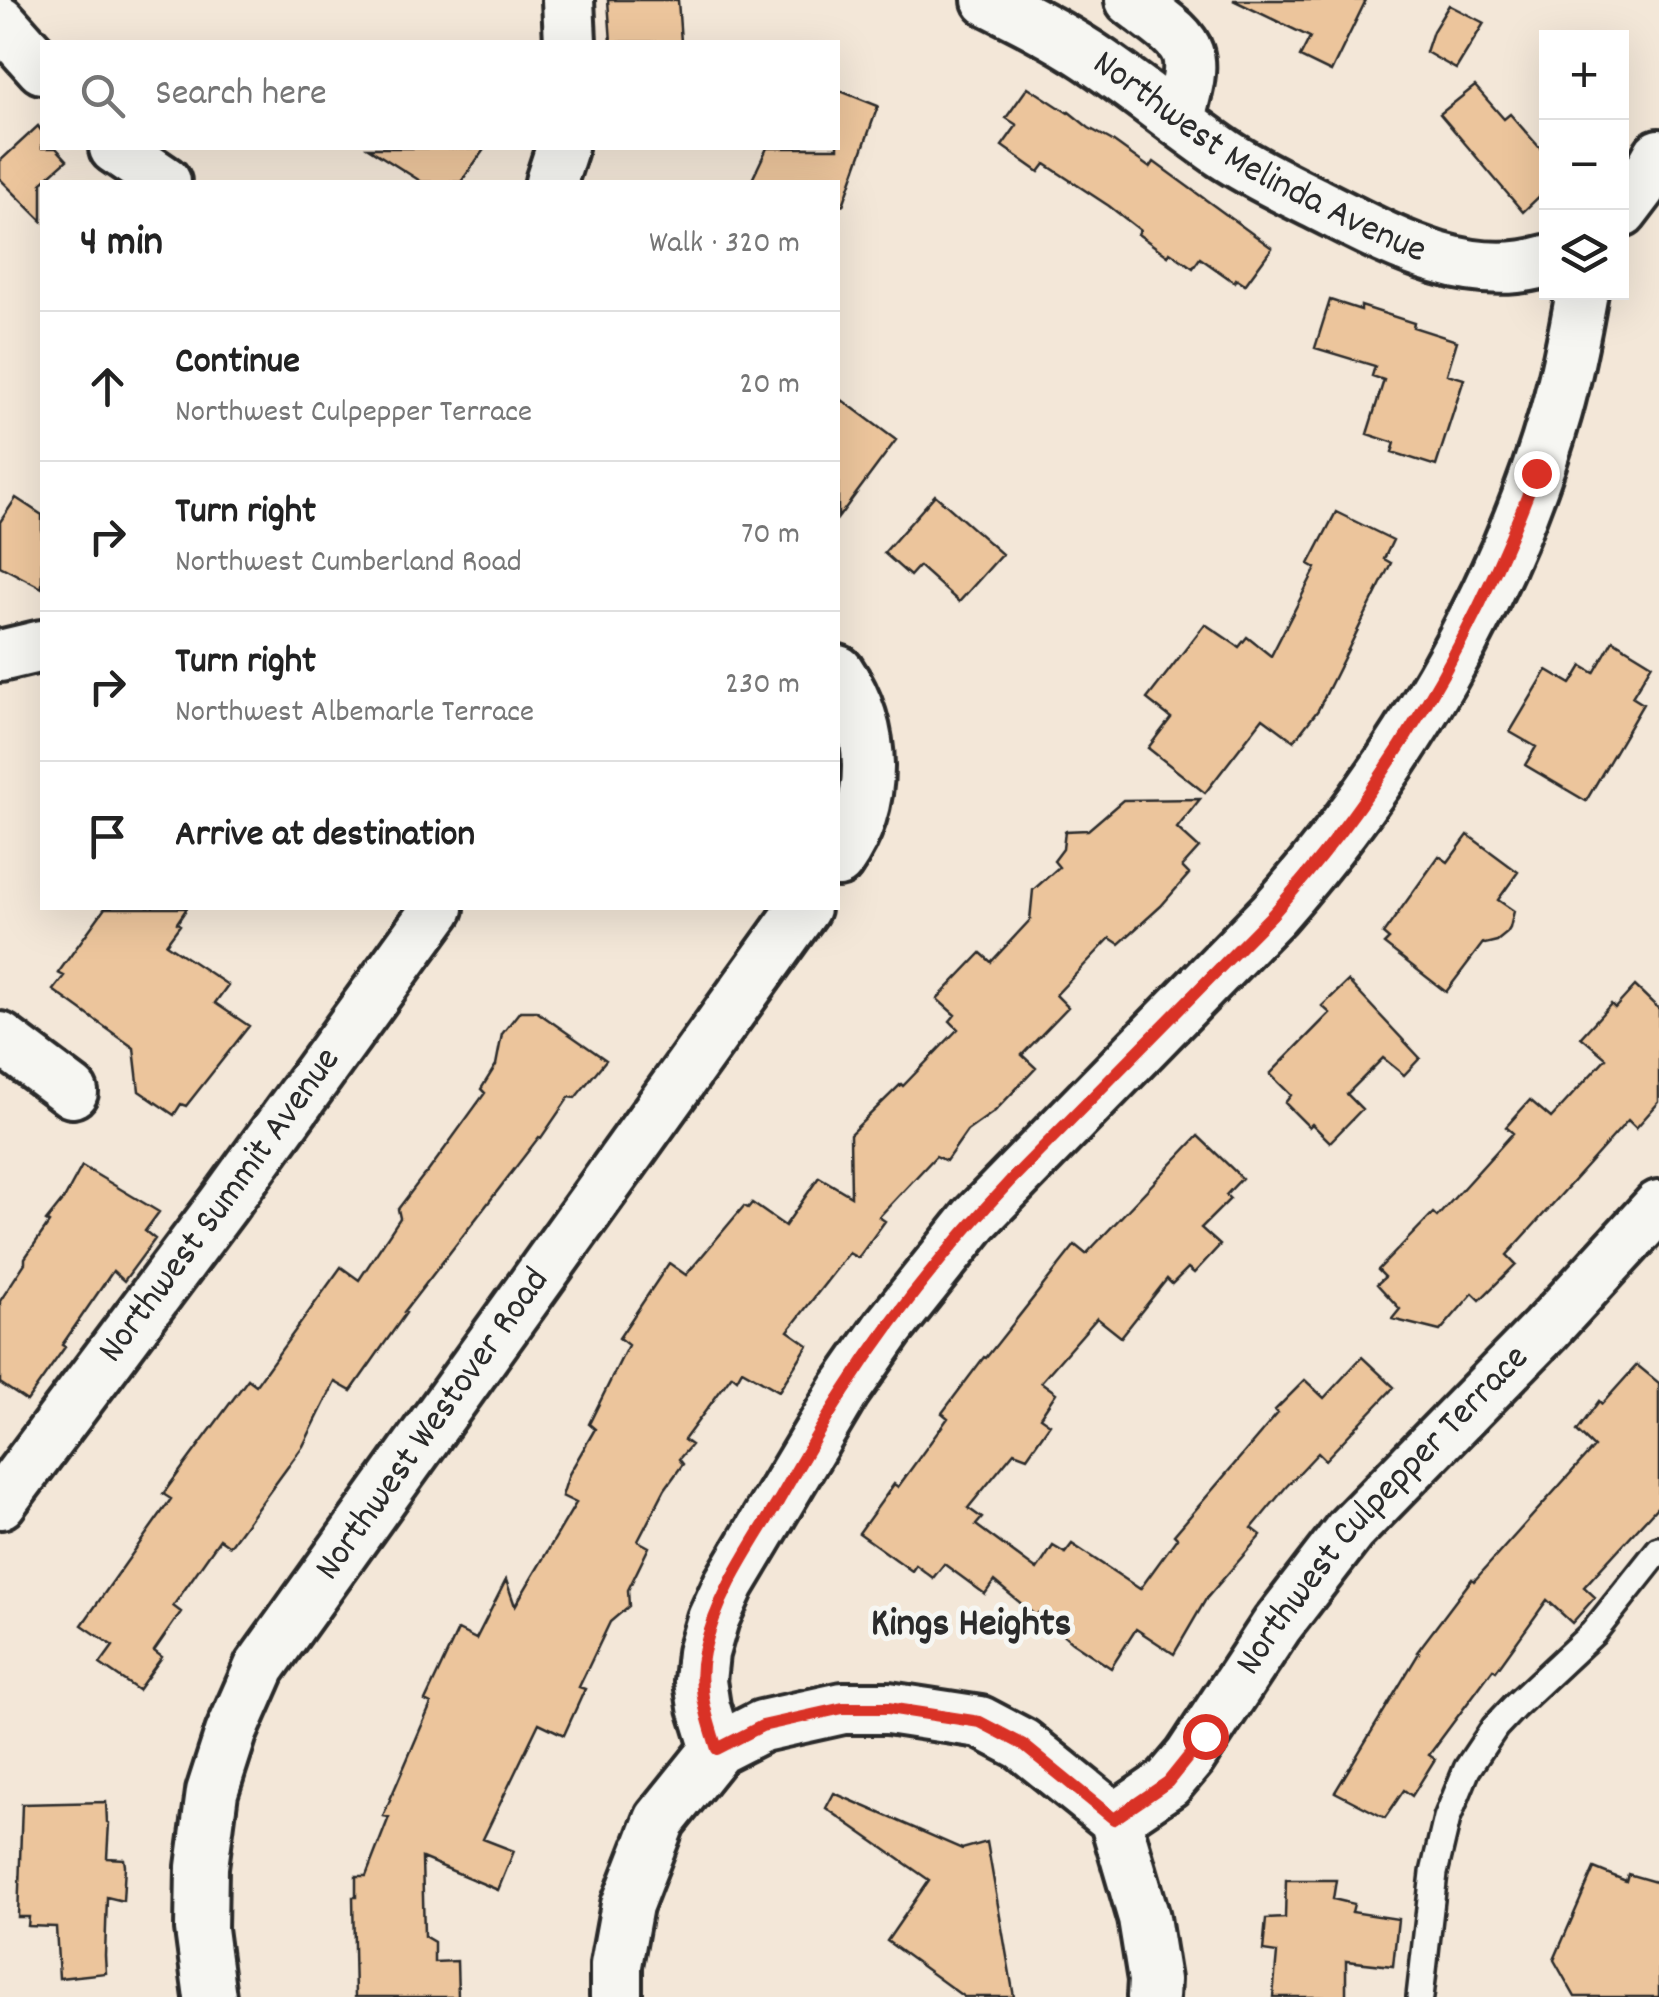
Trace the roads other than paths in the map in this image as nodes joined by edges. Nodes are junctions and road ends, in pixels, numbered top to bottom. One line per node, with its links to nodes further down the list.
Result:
1 (568, 0): 5 (street)
2 (988, 0): 7 (street, Northwest Melinda Avenue)
3 (1132, 0): 7 (street)
4 (0, 21): 6 (street)
5 (570, 40)
6 (40, 66)
7 (1178, 120): 14 (street, Northwest Melinda Avenue)
8 (117, 150): 11 (street)
9 (561, 150): 12 (street)
10 (1659, 154): 13 (street)
11 (162, 180)
12 (552, 180)
13 (1623, 210)
14 (1539, 263)
15 (1580, 300): 27 (street)
16 (40, 646): 17 (street)
17 (0, 656)
18 (840, 674): 19 (street)
19 (840, 857)
20 (437, 910): 25 (street, Northwest Summit Avenue)
21 (803, 910): 29 (street, Northwest Westover Road)
22 (0, 1038): 23 (street)
23 (72, 1092)
24 (1659, 1206): 28 (street, Northwest Culpepper Terrace)
25 (0, 1503)
26 (1659, 1550): 32 (lane)
27 (717, 1749): 28 (street); 30 (street)
28 (1114, 1819): 31 (street)
29 (210, 1997)
30 (616, 1997)
31 (1154, 1997)
32 (1420, 1997)

